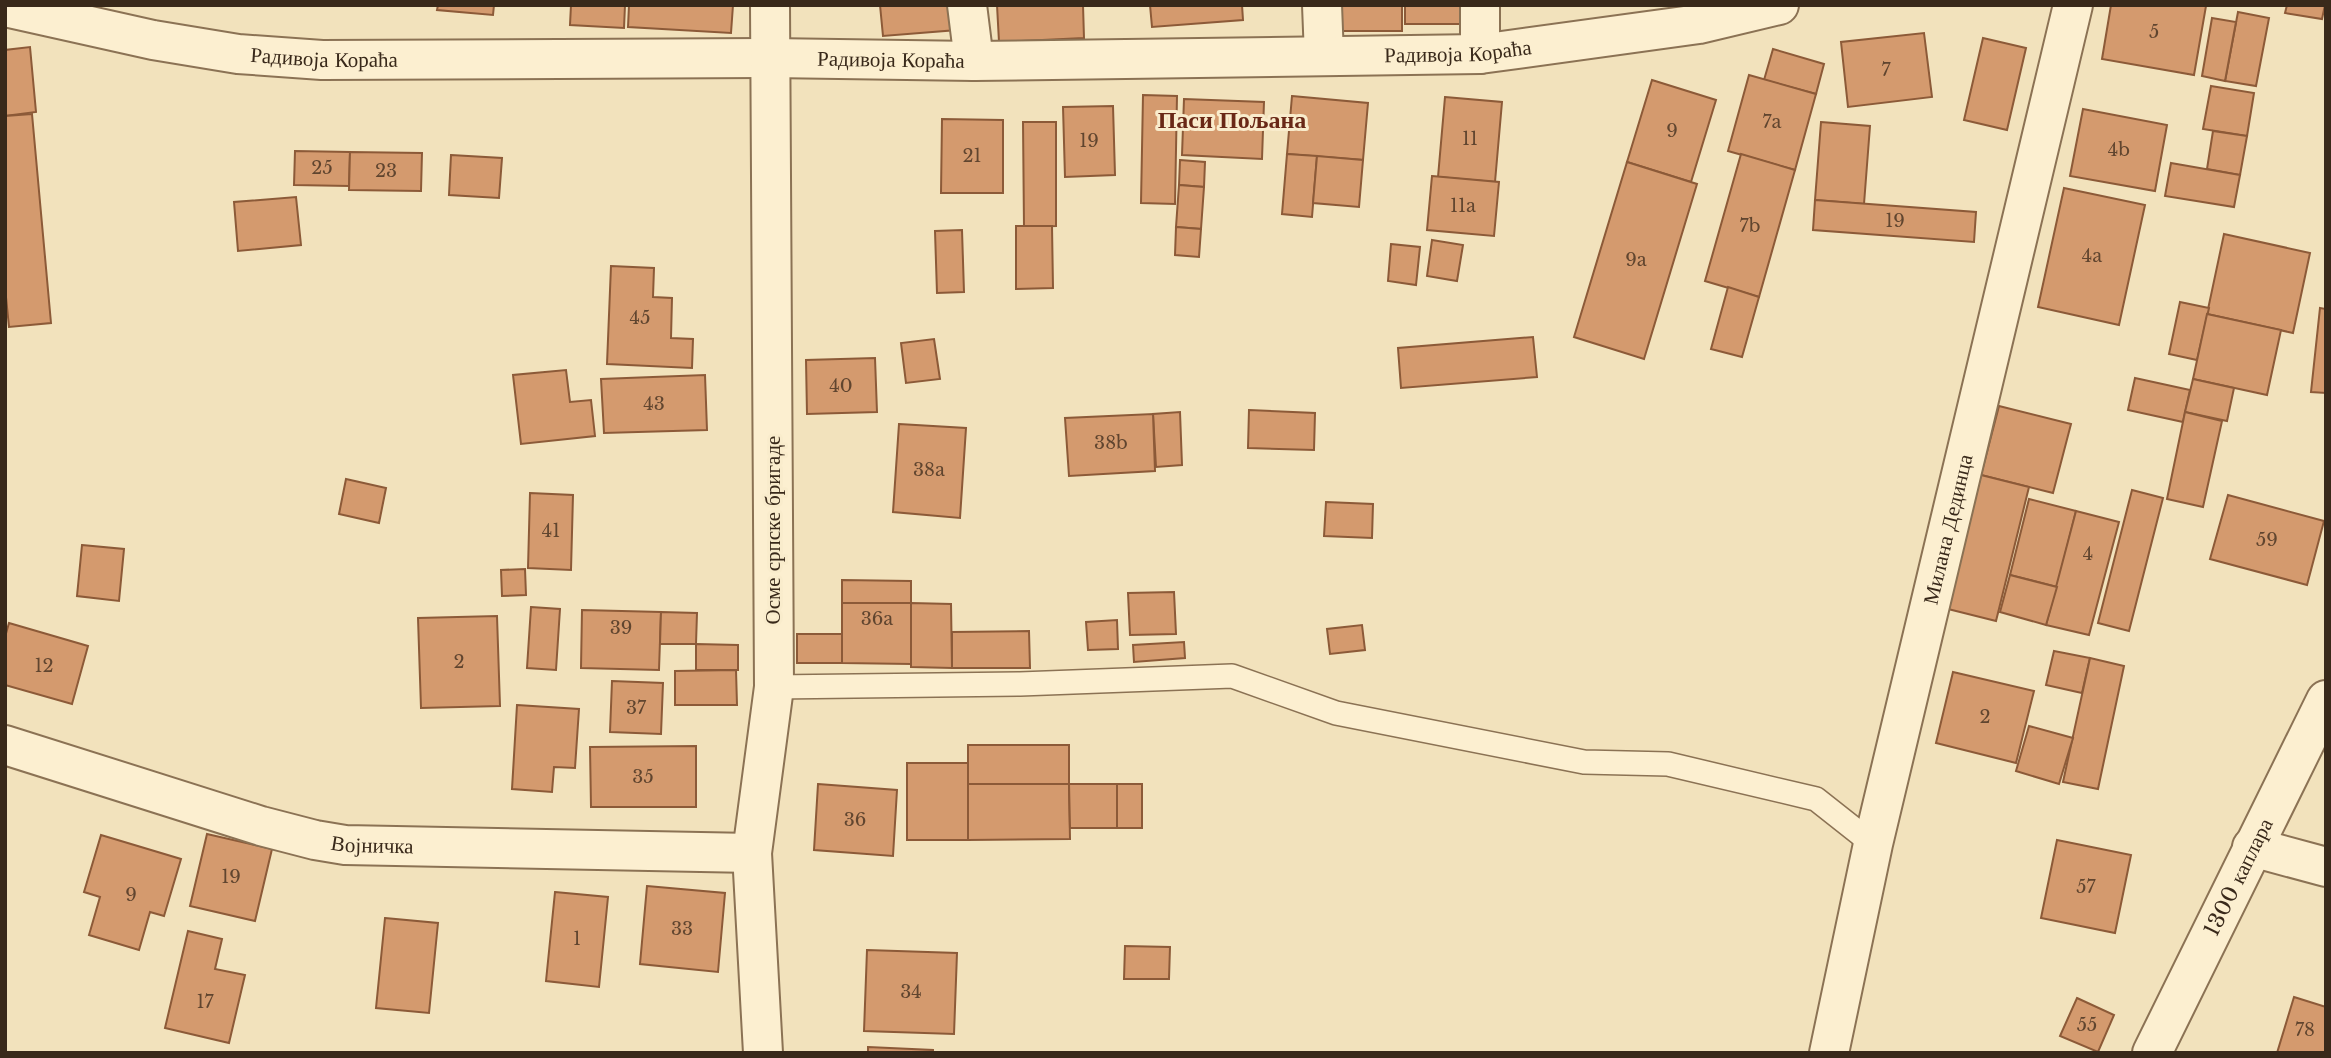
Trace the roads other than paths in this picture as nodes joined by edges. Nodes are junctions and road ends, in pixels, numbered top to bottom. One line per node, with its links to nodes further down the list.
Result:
1 (770, 5): 11 (street, Осме српске бригаде)
2 (967, 5): 12 (street)
3 (1322, 5): 10 (street)
4 (1480, 5): 9 (street)
5 (1779, 5): 8 (street, Радивоја Кораћа)
6 (2073, 5): 16 (street, Милана Дединца)
7 (10, 7): 11 (street, Радивоја Кораћа)
8 (1700, 15): 9 (street, Радивоја Кораћа)
9 (1480, 54): 10 (street, Радивоја Кораћа)
10 (1324, 56): 12 (street, Радивоја Кораћа)
11 (771, 58): 12 (street, Радивоја Кораћа); 13 (street, Осме српске бригаде)
12 (974, 61)
13 (774, 687): 16 (lane); 18 (street, Осме српске бригаде)
14 (2326, 700): 17 (street, 1300 каплара)
15 (5, 745): 18 (street, Војничка)
16 (1873, 844): 21 (street, Милана Дединца)
17 (2252, 847): 19 (street); 22 (street, 1300 каплара)
18 (752, 853): 20 (street, Осме српске бригаде)
19 (2326, 867)
20 (763, 1053)
21 (1829, 1053)
22 (2152, 1053)

